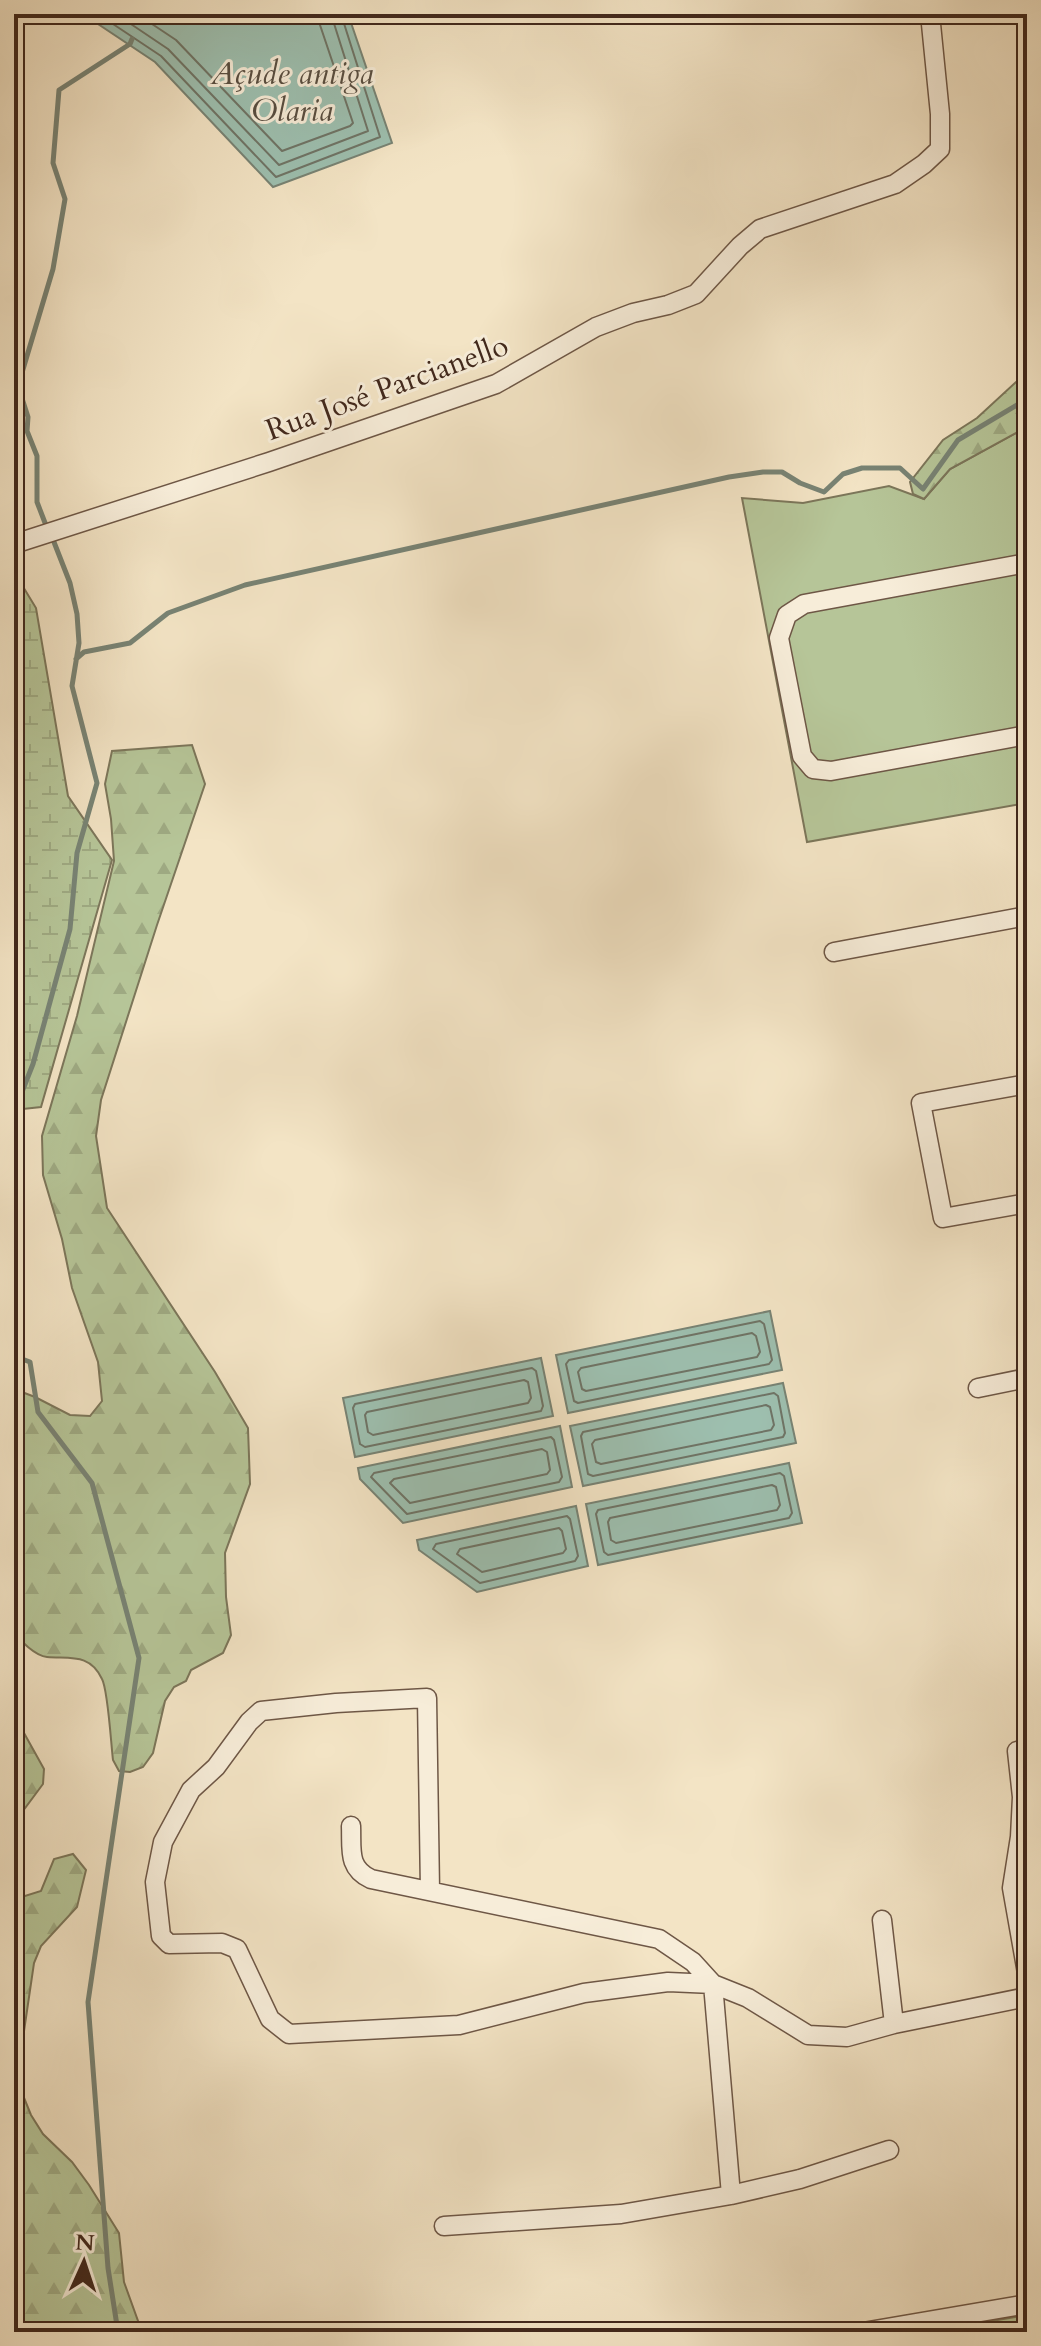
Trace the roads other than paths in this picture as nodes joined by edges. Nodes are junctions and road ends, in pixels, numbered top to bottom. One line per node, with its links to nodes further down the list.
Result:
1 (930, 14): 2 (street, Rua José Parcianello)
2 (14, 544)
3 (1027, 563): 4 (street)
4 (1027, 735)
5 (1027, 916): 6 (street)
6 (834, 952)
7 (1027, 1084): 8 (street)
8 (1027, 1203)
9 (1027, 1378): 10 (street)
10 (978, 1388)
11 (1017, 1751): 15 (street)
12 (351, 1826): 13 (street)
13 (430, 1890): 16 (street); 16 (street)
14 (882, 1920): 18 (street)
15 (1027, 1973)
16 (713, 1984): 18 (street); 20 (street)
17 (1027, 1997): 18 (street)
18 (894, 2024)
19 (889, 2150): 20 (street)
20 (731, 2195): 21 (street)
21 (444, 2226)
22 (1027, 2304): 23 (street)
23 (968, 2323): 24 (street)
24 (863, 2332)

